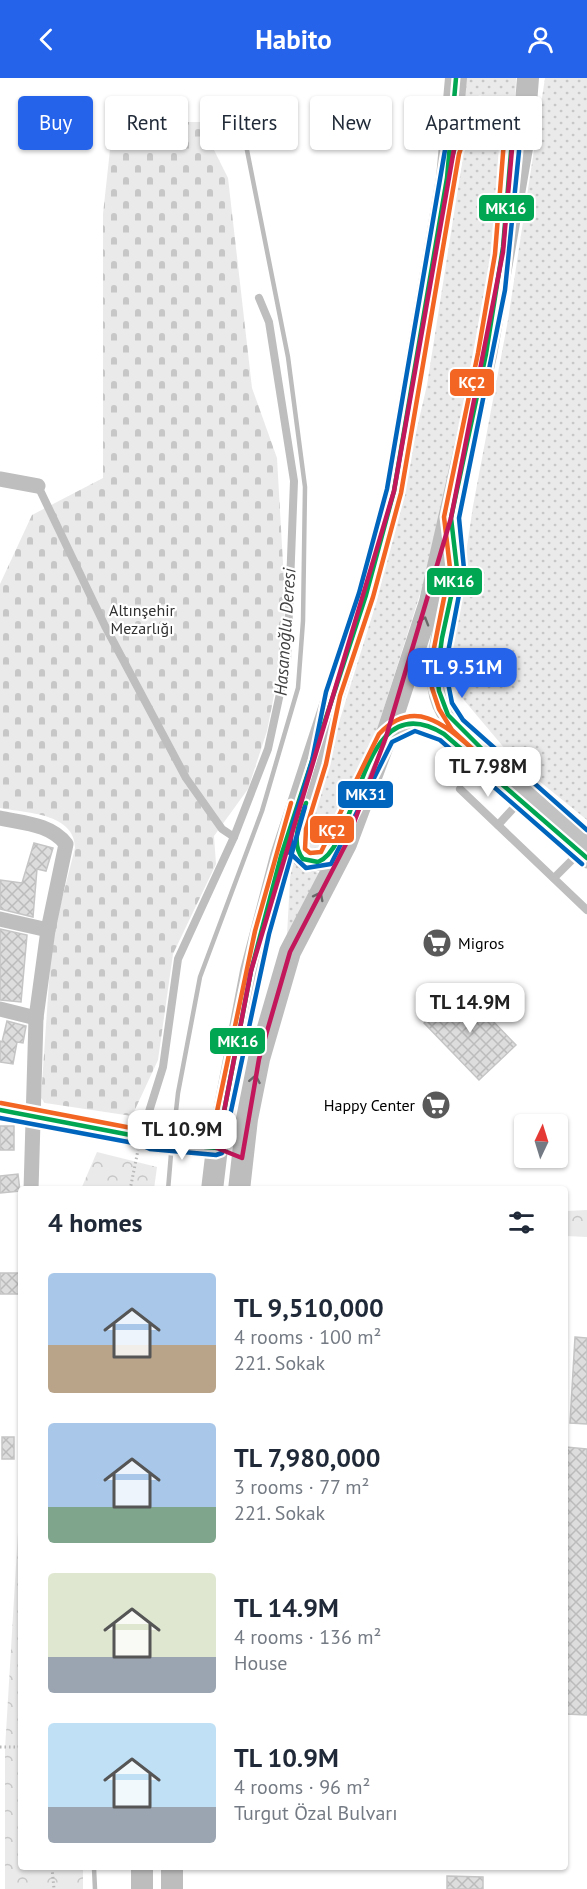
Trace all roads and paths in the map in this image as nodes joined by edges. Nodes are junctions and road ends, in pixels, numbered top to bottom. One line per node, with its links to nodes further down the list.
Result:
1 (456, 78): 3 (main road)
2 (528, 78): 4 (main road)
3 (447, 178): 4 (main road); 9 (main road)
4 (502, 252): 8 (main road)
5 (259, 298): 15 (lane)
6 (0, 479): 7 (street)
7 (38, 486): 15 (lane)
8 (451, 518): 10 (main road, one-way to 8); 16 (street)
9 (328, 716): 10 (main road); 26 (main road)
10 (386, 737): 12 (street); 27 (main road, one-way to 10)
11 (460, 789): 14 (lane)
12 (520, 801): 14 (lane); 16 (street)
13 (0, 818): 20 (street)
14 (498, 825): 17 (lane)
15 (234, 837): 25 (lane)
16 (585, 850): 17 (lane)
17 (554, 878): 18 (lane)
18 (587, 910)
19 (0, 920): 20 (street)
20 (48, 930): 22 (street)
21 (0, 1009): 22 (street)
22 (36, 1017): 24 (street)
23 (0, 1110): 24 (street)
24 (33, 1116): 25 (street); 28 (street)
25 (146, 1140): 26 (street); 29 (path)
26 (217, 1148): 27 (main road); 30 (main road)
27 (242, 1158): 31 (main road)
28 (31, 1186)
29 (131, 1186)
30 (212, 1186)
31 (239, 1186)
32 (0, 1747): 33 (path)
33 (18, 1747)
34 (52, 1870): 37 (path)
35 (142, 1870): 38 (main road)
36 (172, 1870): 39 (main road)
37 (54, 1889)
38 (142, 1889)
39 (172, 1889)

